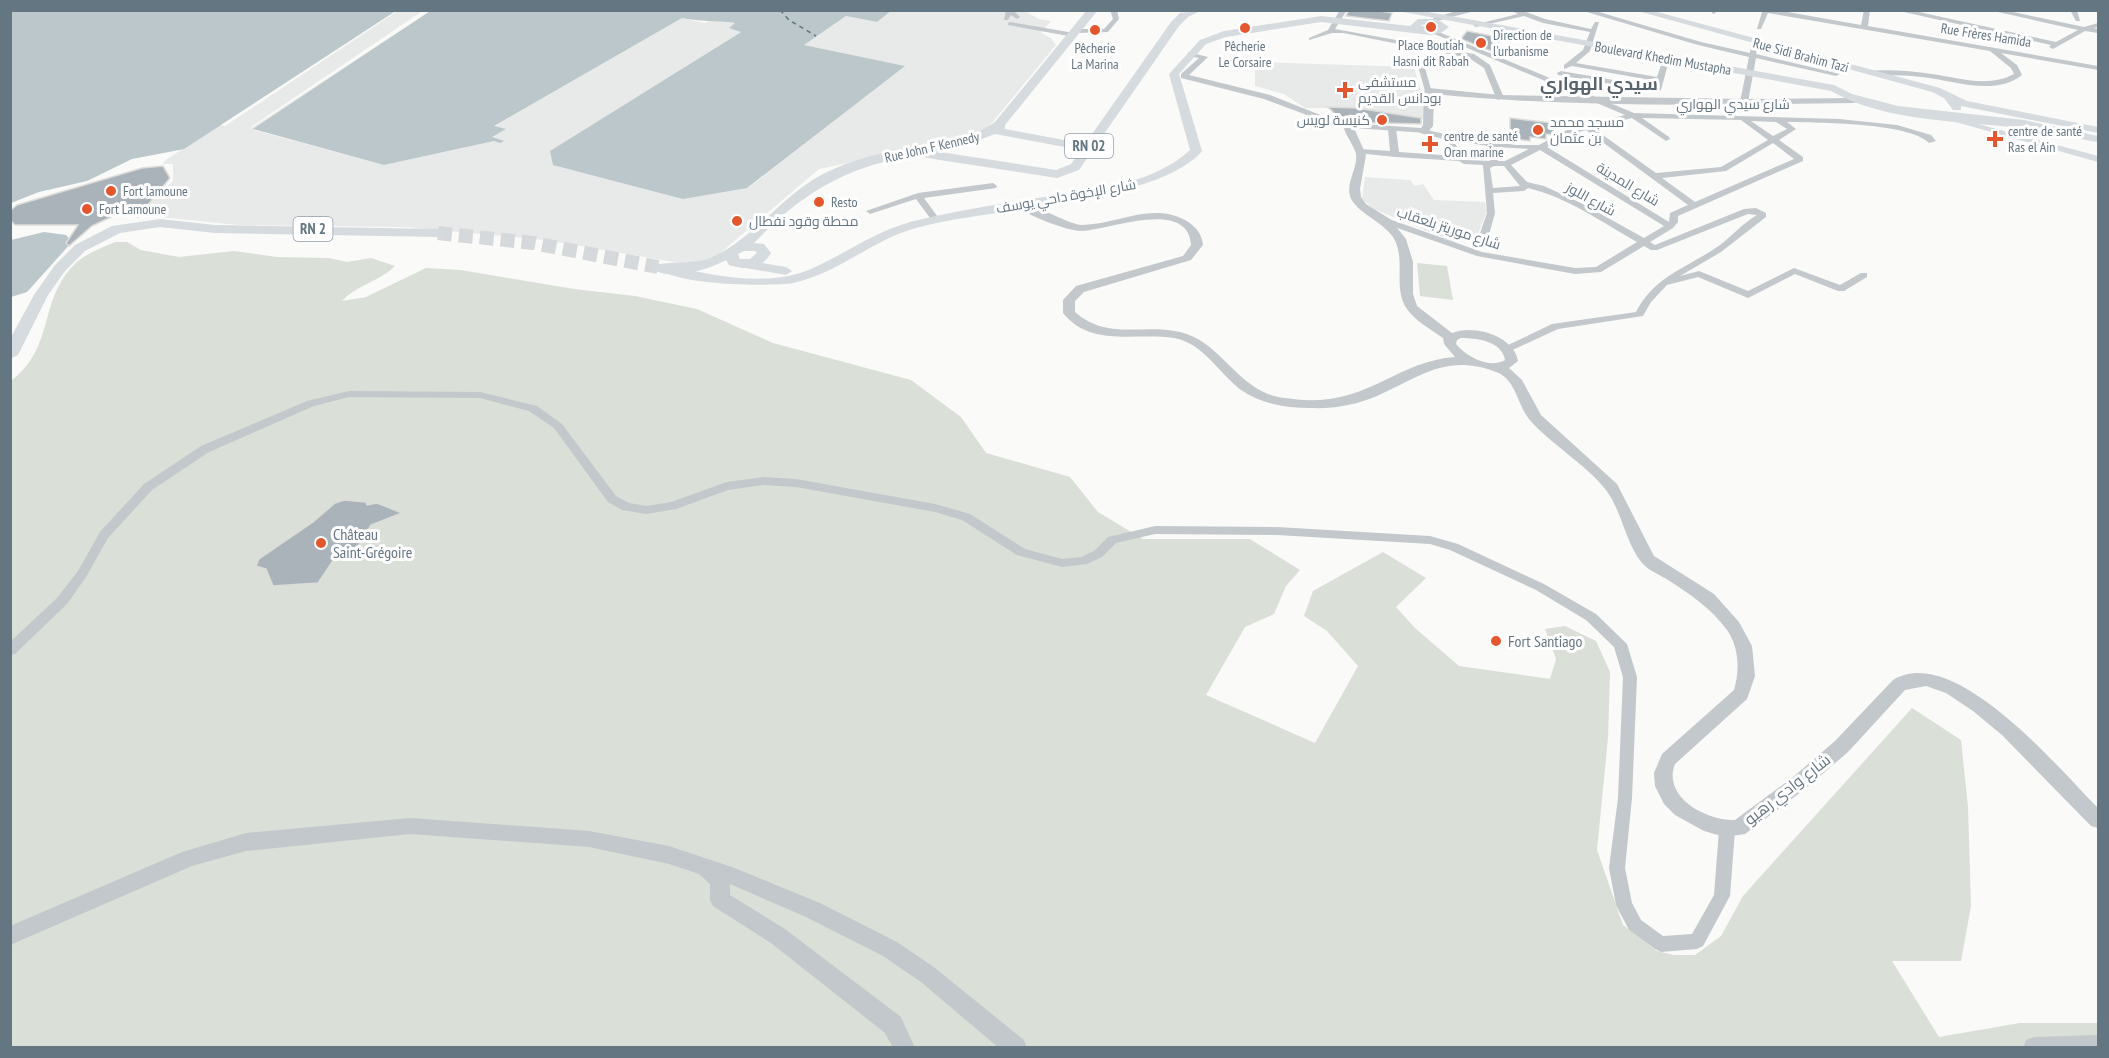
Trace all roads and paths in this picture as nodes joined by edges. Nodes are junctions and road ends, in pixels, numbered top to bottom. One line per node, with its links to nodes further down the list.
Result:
1 (1093, 10): 33 (main road, Rue John F Kennedy / RN 02)
2 (1113, 10): 33 (street)
3 (1175, 10): 16 (main road); 26 (main road)
4 (1396, 10): 27 (main road, Boulevard Khedim Mustapha)
5 (1474, 10): 27 (street)
6 (1513, 10): 18 (street)
7 (1583, 10): 21 (street)
8 (1638, 10): 38 (main road, Rue Sidi Brahim Tazi)
9 (1816, 10): 23 (street)
10 (1867, 10): 29 (street)
11 (1898, 10): 36 (street)
12 (1992, 10): 20 (street)
13 (2033, 10): 24 (street)
14 (2073, 10): 24 (street)
15 (1009, 11): 22 (street); 25 (street)
16 (1200, 11): 26 (main road)
17 (1765, 11): 23 (street, Rue Frères Hamida); 31 (street)
18 (1523, 14): 28 (street); 35 (street)
19 (1342, 15): 27 (main road, شارع الإخوة داحي يوسف); 34 (street); 42 (main road, شارع الإخوة داحي يوسف)
20 (2018, 16): 32 (street); 36 (street)
21 (1600, 17): 35 (street); 43 (street)
22 (1018, 18): 25 (street); 33 (street)
23 (1814, 19): 29 (street, Rue Frères Hamida)
24 (2078, 20): 30 (street)
25 (1008, 22): 33 (street)
26 (1175, 24): 84 (main road, RN 02)
27 (1437, 24): 28 (main road, Boulevard Khedim Mustapha); 53 (street)
28 (1476, 25): 39 (main road, Boulevard Khedim Mustapha)
29 (1864, 27): 41 (street, Rue Frères Hamida)
30 (2098, 27): 32 (street)
31 (1759, 28)
32 (2084, 29): 40 (street)
33 (1077, 31): 70 (main road, Rue John F Kennedy / RN 02)
34 (1330, 31): 37 (street); 58 (street)
35 (1593, 31): 39 (street)
36 (2016, 34): 40 (street)
37 (1311, 39)
38 (1755, 43): 43 (street); 50 (main road, Rue Sidi Brahim Tazi)
39 (1590, 45): 45 (main road, Boulevard Khedim Mustapha); 46 (street)
40 (2058, 45): 44 (street)
41 (1989, 48): 44 (street, Rue Frères Hamida); 50 (street)
42 (1191, 54): 69 (street); 98 (main road, شارع الإخوة داحي يوسف)
43 (1753, 54): 51 (street); 52 (street)
44 (2050, 58): 48 (street, Rue Frères Hamida)
45 (1667, 59): 51 (main road, Boulevard Khedim Mustapha); 54 (street)
46 (1571, 64): 49 (street); 54 (street)
47 (1420, 68): 56 (street)
48 (2098, 68)
49 (1561, 73): 53 (street); 57 (street)
50 (1870, 73): 62 (main road, Rue Sidi Brahim Tazi)
51 (1749, 74): 55 (main road, Boulevard Khedim Mustapha); 61 (street)
52 (1836, 74)
53 (1551, 80): 59 (street)
54 (1660, 80): 57 (street)
55 (1834, 88): 60 (main road, Boulevard Khedim Mustapha); 62 (main road)
56 (1429, 91): 58 (street); 75 (street)
57 (1656, 95): 59 (street); 61 (street)
58 (1500, 98): 59 (street)
59 (1595, 99): 65 (street)
60 (1854, 100): 61 (street); 63 (main road, Boulevard Khedim Mustapha)
61 (1744, 102)
62 (1954, 104): 64 (main road, Rue Sidi Brahim Tazi); 66 (main road)
63 (1926, 112): 71 (main road, Boulevard Khedim Mustapha); 89 (main road)
64 (2020, 115): 66 (main road); 74 (main road, Rue Sidi Brahim Tazi)
65 (1633, 116): 68 (street, شارع سيدي الهواري); 72 (street, شارع سيدي الهواري); 77 (street)
66 (1994, 117): 71 (main road)
67 (1778, 119): 68 (street, شارع سيدي الهواري); 78 (street); 80 (street, شارع سيدي الهواري)
68 (1745, 120): 78 (street)
69 (1335, 122)
70 (999, 125): 82 (main road, Rue John F Kennedy / RN 02); 84 (main road)
71 (2035, 126): 79 (main road)
72 (1587, 127): 83 (street, شارع سيدي الهواري); 93 (street)
73 (1392, 129): 75 (street); 85 (street); 86 (street)
74 (2098, 130)
75 (1423, 131): 90 (street)
76 (1458, 139): 81 (street)
77 (1666, 139)
78 (1772, 139): 93 (street); 100 (street)
79 (2098, 140)
80 (1932, 141)
81 (1492, 144): 83 (street); 92 (street)
82 (947, 145): 87 (main road, Rue John F Kennedy / RN 02); 88 (main road)
83 (1540, 147): 91 (street, شارع سيدي الهواري); 106 (street, شارع المدينة)
84 (1088, 148): 88 (main road, RN 02)
85 (1361, 151): 86 (street, شارع سيدي الهواري); 104 (street)
86 (1395, 155): 90 (street, شارع سيدي الهواري)
87 (887, 157): 88 (main road, RN 02); 103 (main road, Rue John F Kennedy / RN 02)
88 (954, 157)
89 (2098, 159)
90 (1464, 161): 92 (street, شارع سيدي الهواري)
91 (1506, 164): 92 (street, شارع سيدي الهواري); 94 (street, شارع اللوز)
92 (1488, 165): 96 (street)
93 (1654, 176): 100 (street)
94 (1524, 184): 96 (street); 109 (street, شارع اللوز)
95 (993, 186): 97 (street)
96 (1488, 191): 108 (street)
97 (918, 196): 101 (street); 102 (street)
98 (1047, 200): 99 (main road, شارع الإخوة داحي يوسف); 105 (street)
99 (1018, 205): 102 (main road, شارع الإخوة داحي يوسف); 105 (street)
100 (1695, 206): 106 (street, شارع موريتز بلعقاب)
101 (870, 211)
102 (936, 220): 112 (main road, شارع الإخوة داحي يوسف)
103 (768, 221): 110 (main road); 111 (main road, Rue John F Kennedy / RN 02)
104 (1386, 221): 109 (street, شارع موريتز بلعقاب); 116 (street)
105 (1066, 226): 123 (street)
106 (1670, 226): 109 (street, شارع موريتز بلعقاب)
107 (438, 233): 120 (main road, RN 2)
108 (1482, 242)
109 (1644, 244): 115 (street)
110 (761, 252): 111 (main road); 112 (main road, شارع الإخوة داحي يوسف)
111 (740, 257): 112 (main road, شارع الإخوة داحي يوسف); 113 (main road)
112 (833, 262): 113 (main road, شارع الإخوة داحي يوسف)
113 (658, 267)
114 (1864, 275): 115 (street)
115 (1660, 283): 119 (street)
116 (1420, 315): 117 (street); 118 (street)
117 (1464, 334): 118 (street); 119 (street)
118 (1451, 345): 121 (street); 123 (street)
119 (1510, 354): 122 (street); 124 (street, شارع وادي رهيو)
120 (10, 355)
121 (1471, 361): 122 (street); 123 (street)
122 (1495, 366): 124 (street, شارع وادي رهيو)
123 (1401, 376)
124 (1552, 432): 127 (street, شارع وادي رهيو)
125 (10, 650): 127 (street)
126 (2098, 820): 127 (street, شارع وادي رهيو)
127 (1727, 830)
128 (698, 865): 129 (street); 130 (street); 131 (street)
129 (10, 936)
130 (904, 1047)
131 (1016, 1047)
132 (2034, 1047): 133 (street)
133 (2098, 1047)

